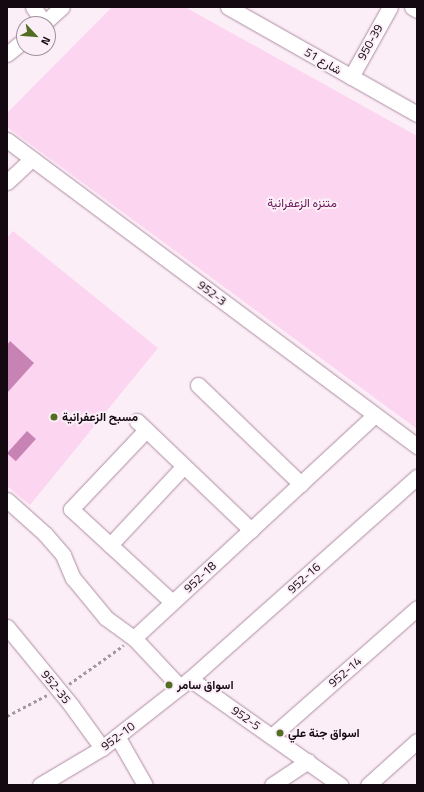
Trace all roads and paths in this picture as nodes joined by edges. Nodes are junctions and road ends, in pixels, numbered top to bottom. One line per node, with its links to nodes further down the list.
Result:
1 (33, 7): 7 (street)
2 (62, 7): 8 (street)
3 (228, 7): 11 (street, شارع 51)
4 (390, 7): 11 (street, 950-39)
5 (412, 7): 6 (street)
6 (417, 10)
7 (39, 16)
8 (51, 16)
9 (16, 47): 10 (street)
10 (7, 54)
11 (351, 77): 12 (street, شارع 51)
12 (417, 114)
13 (7, 140): 14 (street, 952-3)
14 (32, 159): 15 (street); 17 (street, 952-3)
15 (7, 182)
16 (198, 385): 21 (street)
17 (375, 415): 18 (street, 952-3); 21 (street, 952-18)
18 (417, 446)
19 (184, 466): 23 (street); 24 (street); 24 (street)
20 (417, 477): 29 (street, 952-16)
21 (301, 484): 23 (street, 952-18)
22 (7, 500): 28 (street, 952-5)
23 (251, 530): 25 (street, 952-18)
24 (110, 545): 25 (street)
25 (172, 602): 28 (street, 952-18)
26 (417, 608): 33 (street, 952-14)
27 (10, 637): 30 (street, 952-35)
28 (134, 638): 29 (street, 952-5); 30 (path)
29 (185, 683): 32 (street, 952-10); 33 (street, 952-5)
30 (60, 691): 31 (path); 35 (street, 952-35)
31 (7, 716)
32 (117, 736): 35 (street, 952-10); 38 (street)
33 (272, 736): 36 (street, 952-5)
34 (417, 741): 41 (street)
35 (102, 748): 37 (street, 952-10)
36 (308, 761): 39 (street); 40 (street, 952-5)
37 (40, 785)
38 (145, 785)
39 (272, 785)
40 (340, 785)
41 (368, 785)

